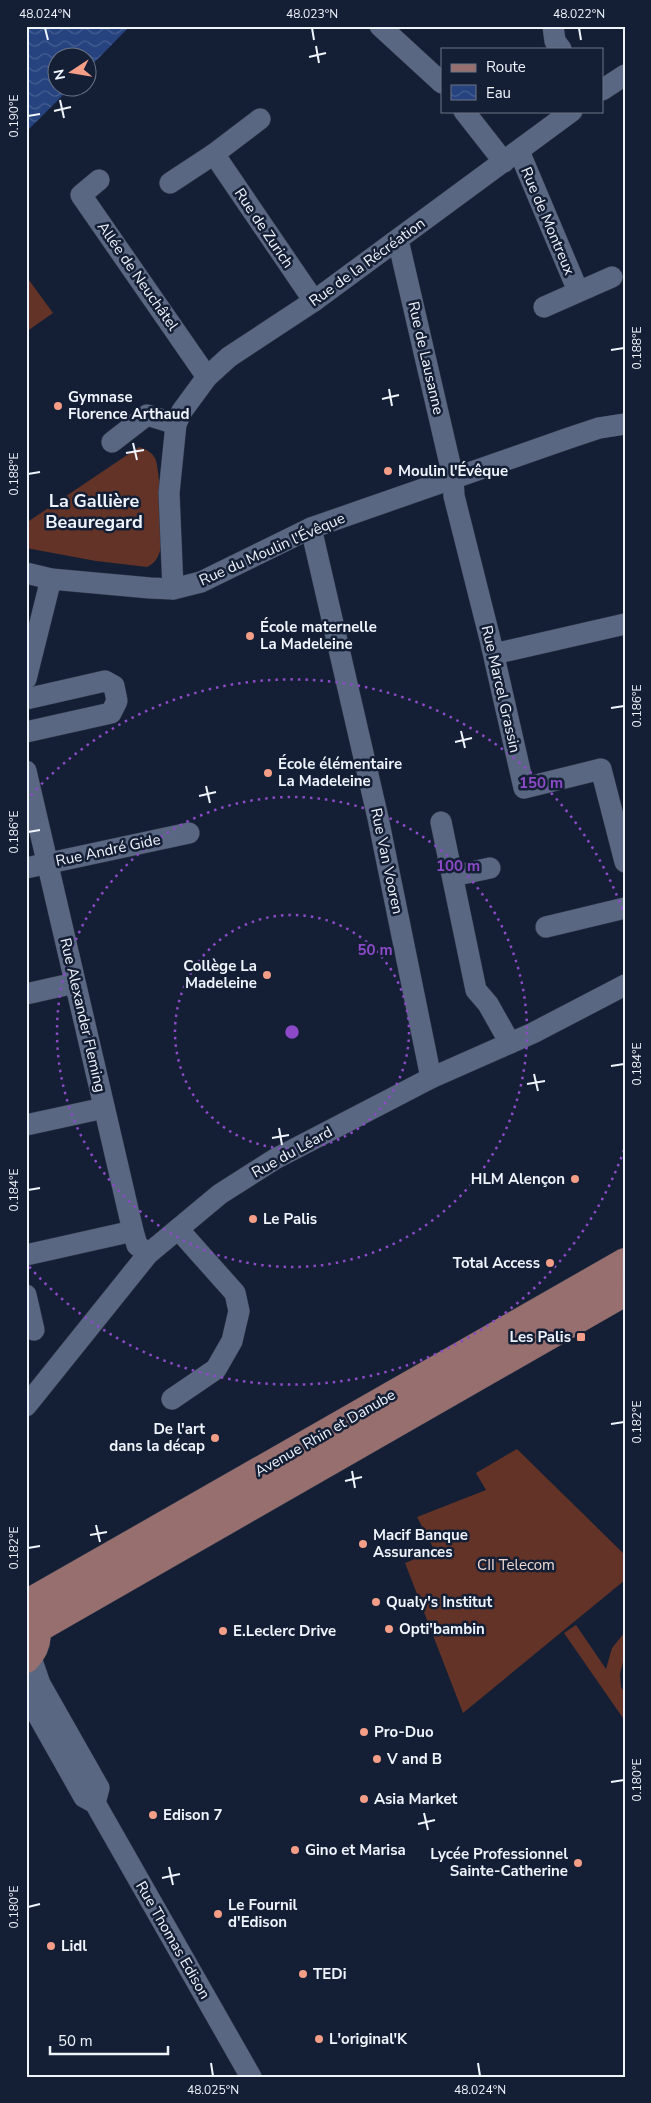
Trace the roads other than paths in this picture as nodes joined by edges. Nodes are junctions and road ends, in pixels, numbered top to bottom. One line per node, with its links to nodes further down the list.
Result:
1 (380, 26): 5 (street)
2 (553, 26): 3 (street)
3 (560, 48)
4 (625, 75): 6 (street)
5 (441, 82)
6 (604, 89)
7 (465, 112): 11 (street, Rue de Montreux)
8 (571, 112): 11 (street, Rue de la Récréation)
9 (260, 119): 10 (street)
10 (214, 154): 13 (street); 17 (street, Rue de Zurich)
11 (511, 156): 14 (street, Rue de la Récréation); 16 (street, Rue de Montreux)
12 (99, 180): 19 (street, Allée de Neuchâtel)
13 (170, 183)
14 (398, 240): 17 (street, Rue de la Récréation); 23 (street, Rue de Lausanne)
15 (612, 277): 16 (street, Rue de Montreux)
16 (578, 291): 18 (street, Rue de Montreux)
17 (314, 301): 19 (street, Rue de la Récréation)
18 (544, 307)
19 (207, 377): 20 (street, Rue de la Récréation)
20 (176, 424): 22 (street); 27 (street, Rue de la Récréation)
21 (625, 424): 23 (street, Rue du Moulin l'Évêque)
22 (112, 442)
23 (453, 477): 24 (street, Rue du Moulin l'Évêque); 29 (street, Rue Marcel Grassin)
24 (311, 528): 27 (street, Rue du Moulin l'Évêque); 47 (street, Rue Van Vooren)
25 (26, 573): 26 (street, Rue du Moulin l'Évêque)
26 (51, 579): 27 (street, Rue du Moulin l'Évêque); 30 (street)
27 (173, 589)
28 (625, 624): 29 (street)
29 (494, 654): 36 (street, Rue Marcel Grassin)
30 (26, 679)
31 (26, 699): 32 (street)
32 (26, 732)
33 (26, 771): 37 (street, Rue Alexander Fleming)
34 (441, 822): 40 (street)
35 (189, 833): 37 (street, Rue André Gide)
36 (625, 862)
37 (47, 863): 38 (street, Rue André Gide); 43 (street, Rue Alexander Fleming)
38 (26, 868)
39 (490, 868): 40 (street)
40 (453, 876): 46 (street)
41 (625, 908): 42 (street)
42 (546, 927)
43 (75, 983): 45 (street); 48 (street, Rue Alexander Fleming)
44 (625, 985): 46 (street, Rue du Léard)
45 (26, 994)
46 (510, 1043): 47 (street, Rue du Léard)
47 (431, 1078): 50 (street, Rue du Léard)
48 (104, 1108): 49 (street); 51 (street, Rue Alexander Fleming)
49 (26, 1125)
50 (178, 1229): 52 (street, Rue du Léard); 58 (street)
51 (132, 1231): 52 (street, Rue Alexander Fleming); 53 (street)
52 (148, 1254): 59 (street, Rue du Léard)
53 (26, 1255)
54 (625, 1262): 60 (main road, Avenue Rhin et Danube)
55 (625, 1292): 60 (main road, Avenue Rhin et Danube)
56 (26, 1295): 57 (street)
57 (34, 1330)
58 (172, 1399)
59 (26, 1406)
60 (30, 1614): 61 (main road)
61 (28, 1657): 63 (street, Rue Thomas Edison)
62 (26, 1694): 63 (street, Rue Thomas Edison)
63 (95, 1803): 64 (street, Rue Thomas Edison)
64 (251, 2077)

